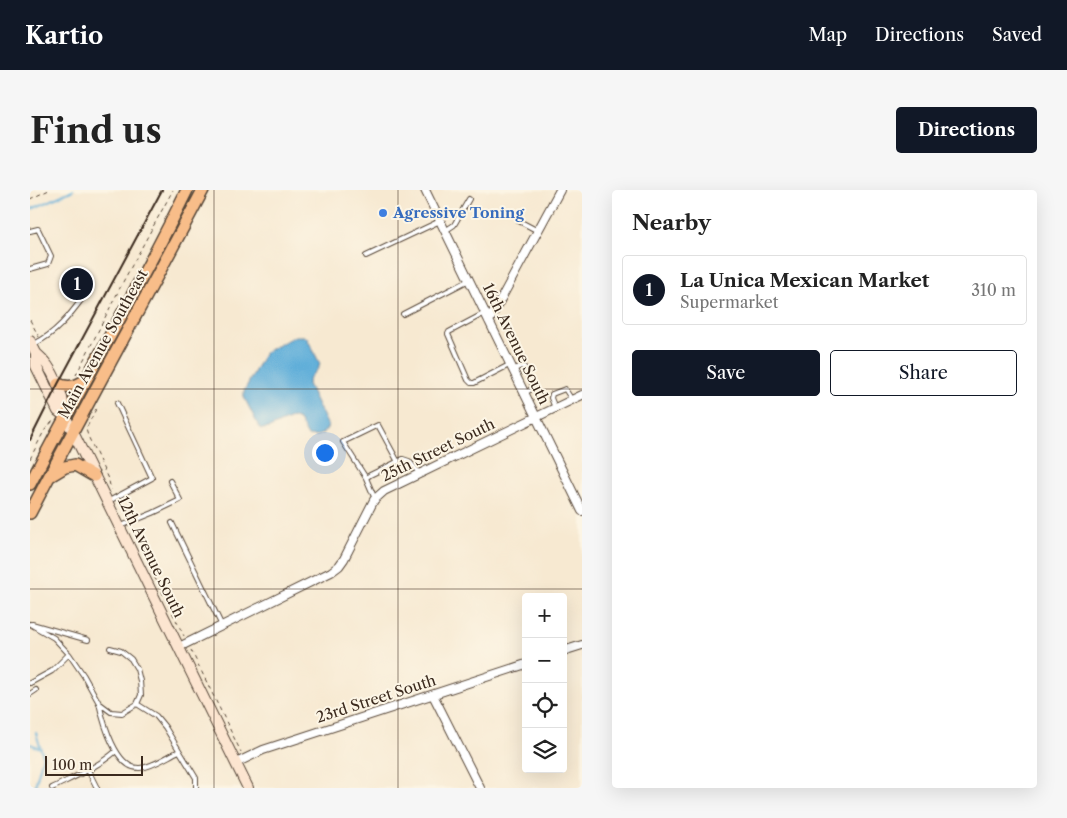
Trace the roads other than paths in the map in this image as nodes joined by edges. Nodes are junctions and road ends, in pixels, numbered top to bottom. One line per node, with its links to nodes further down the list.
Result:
1 (187, 190): 20 (main road, Main Avenue Southeast)
2 (203, 190): 28 (main road, Main Avenue Southeast)
3 (425, 190): 6 (street, 16th Avenue South)
4 (560, 190): 10 (street)
5 (469, 199): 9 (lane)
6 (440, 221): 9 (street, 16th Avenue South); 11 (lane)
7 (519, 221): 10 (lane)
8 (30, 231): 12 (lane)
9 (445, 231): 13 (street, 16th Avenue South)
10 (538, 231): 17 (street)
11 (366, 256)
12 (30, 269)
13 (469, 280): 15 (street, 16th Avenue South); 16 (lane)
14 (85, 295): 18 (lane)
15 (485, 313): 17 (street, 16th Avenue South); 19 (lane)
16 (403, 314)
17 (489, 321): 19 (street, 16th Avenue South)
18 (32, 346): 21 (street); 27 (street, 12th Avenue South)
19 (512, 367): 26 (street, 16th Avenue South)
20 (79, 380): 21 (main road); 27 (main road, Main Avenue Southeast)
21 (58, 384): 27 (street)
22 (582, 395): 23 (street, 25th Street South)
23 (572, 400): 25 (street, 25th Street South); 25 (lane)
24 (116, 403): 37 (lane)
25 (555, 408): 26 (street, 25th Street South)
26 (536, 417): 30 (street, 25th Street South); 38 (street, 16th Avenue South)
27 (60, 418): 28 (street, 12th Avenue South); 35 (main road, Main Avenue Southeast)
28 (72, 431): 31 (street, 12th Avenue South); 32 (main road, Main Avenue Southeast)
29 (398, 462): 30 (lane); 33 (lane); 33 (lane)
30 (420, 474): 36 (street, 25th Street South)
31 (94, 476): 32 (main road); 37 (street, 12th Avenue South)
32 (49, 477): 39 (main road, Main Avenue Southeast)
33 (366, 478): 36 (lane)
34 (170, 481): 41 (lane)
35 (30, 484)
36 (375, 499): 43 (street, 25th Street South)
37 (111, 500): 41 (street, 12th Avenue South)
38 (582, 511)
39 (30, 513)
40 (172, 523): 43 (lane)
41 (119, 527): 45 (street, 12th Avenue South)
42 (30, 623): 44 (lane); 49 (lane)
43 (222, 626): 45 (street, 25th Street South)
44 (88, 640)
45 (183, 645): 59 (street, 12th Avenue South)
46 (582, 645): 48 (street)
47 (110, 648): 56 (lane)
48 (567, 650)
49 (69, 654): 51 (lane); 55 (lane)
50 (522, 665): 54 (street, 23rd Street South)
51 (30, 683)
52 (36, 690): 53 (lane)
53 (30, 694)
54 (433, 695): 59 (street, 23rd Street South); 67 (street)
55 (99, 703): 56 (lane); 57 (lane)
56 (137, 704): 58 (lane)
57 (116, 750): 58 (lane); 60 (lane)
58 (179, 751): 61 (lane)
59 (240, 761): 66 (street, 12th Avenue South)
60 (88, 770): 62 (lane); 63 (lane)
61 (196, 778): 64 (lane); 65 (lane)
62 (52, 788)
63 (97, 788)
64 (196, 788)
65 (201, 788)
66 (248, 788)
67 (480, 788)

